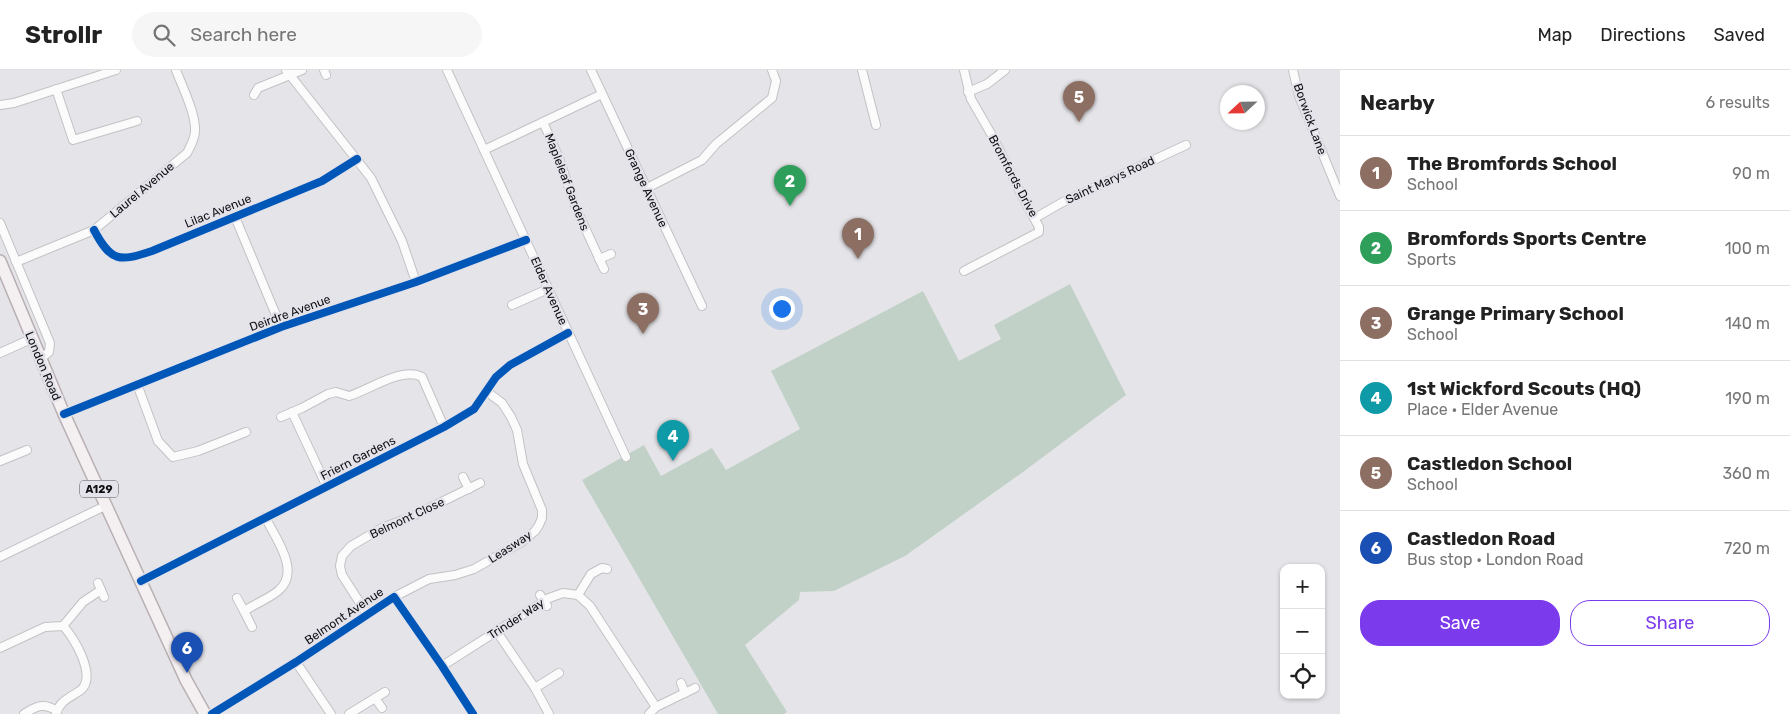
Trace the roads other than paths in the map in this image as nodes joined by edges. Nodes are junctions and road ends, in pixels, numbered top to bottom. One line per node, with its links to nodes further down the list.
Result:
1 (116, 70): 12 (street)
2 (176, 70): 28 (street, Laurel Avenue)
3 (302, 70): 11 (street)
4 (447, 70): 21 (street, Elder Avenue)
5 (591, 70): 14 (street, Grange Avenue)
6 (772, 70): 23 (street)
7 (862, 70): 19 (street)
8 (964, 70): 13 (street, Bromfords Drive)
9 (1005, 70): 13 (street)
10 (1293, 70): 24 (street, Borwick Lane)
11 (287, 72): 15 (street); 22 (street)
12 (56, 89): 16 (street); 17 (street)
13 (968, 92): 26 (street, Bromfords Drive)
14 (602, 94): 18 (street); 23 (street, Grange Avenue)
15 (254, 95)
16 (0, 105)
17 (137, 121)
18 (543, 122): 21 (street); 31 (street, Mapleleaf Gardens)
19 (876, 125)
20 (1186, 146): 26 (street, Saint Marys Road)
21 (484, 150): 29 (street, Elder Avenue)
22 (357, 159): 25 (street, Lilac Avenue); 36 (street)
23 (646, 188): 39 (street, Grange Avenue)
24 (1340, 196)
25 (235, 217): 28 (street, Lilac Avenue); 40 (street)
26 (1035, 218): 35 (street, Bromfords Drive)
27 (0, 223): 33 (street)
28 (94, 230): 33 (street, Laurel Avenue)
29 (526, 240): 36 (street, Deirdre Avenue); 37 (street, Elder Avenue)
30 (611, 254): 31 (street)
31 (599, 259): 34 (street, Mapleleaf Gardens)
32 (0, 261): 42 (main road, London Road / A129)
33 (16, 262): 44 (street)
34 (604, 269)
35 (964, 271)
36 (416, 282): 40 (street, Deirdre Avenue)
37 (548, 289): 38 (street); 41 (street, Elder Avenue)
38 (512, 305)
39 (702, 306)
40 (281, 327): 45 (street, Deirdre Avenue)
41 (568, 334): 46 (street, Friern Gardens); 53 (street, Elder Avenue)
42 (31, 339): 43 (street); 44 (main road, London Road / A129)
43 (0, 353)
44 (40, 359): 48 (main road, London Road / A129)
45 (137, 384): 48 (street, Deirdre Avenue); 51 (street)
46 (486, 391): 50 (street, Friern Gardens); 66 (street, Leasway)
47 (292, 412): 49 (street); 50 (street); 57 (street)
48 (64, 414): 59 (main road, London Road / A129)
49 (281, 416)
50 (444, 426): 57 (street, Friern Gardens)
51 (246, 432)
52 (27, 450): 54 (street)
53 (626, 457)
54 (0, 462)
55 (463, 477): 58 (street)
56 (480, 484): 58 (street, Belmont Close)
57 (327, 486): 60 (street, Friern Gardens)
58 (469, 489): 69 (street, Belmont Close)
59 (107, 505): 61 (street); 63 (main road, London Road / A129)
60 (265, 516): 63 (street, Friern Gardens); 68 (street)
61 (0, 557)
62 (607, 569): 65 (street)
63 (141, 581): 87 (main road, London Road / A129)
64 (101, 590): 70 (street)
65 (578, 595): 72 (street, Trinder Way); 83 (street)
66 (394, 597): 69 (street, Belmont Avenue); 75 (street, Belmont Avenue)
67 (236, 598): 68 (street)
68 (244, 611): 71 (street)
69 (367, 614): 74 (street, Belmont Avenue)
70 (63, 626): 73 (street); 85 (street)
71 (252, 627)
72 (497, 632): 75 (street, Trinder Way); 78 (street)
73 (0, 648)
74 (296, 662): 88 (street, Belmont Avenue); 89 (street)
75 (442, 666): 91 (street, Belmont Avenue)
76 (559, 673): 78 (street)
77 (681, 684): 81 (street)
78 (535, 688): 92 (street)
79 (695, 688): 81 (street)
80 (385, 692): 82 (street)
81 (685, 693): 83 (street)
82 (375, 698): 84 (street); 90 (street)
83 (656, 707): 93 (street)
84 (382, 708)
85 (56, 712): 86 (street)
86 (24, 714)
87 (205, 714)
88 (212, 714)
89 (331, 714)
90 (349, 714)
91 (473, 714)
92 (549, 714)
93 (649, 714)

